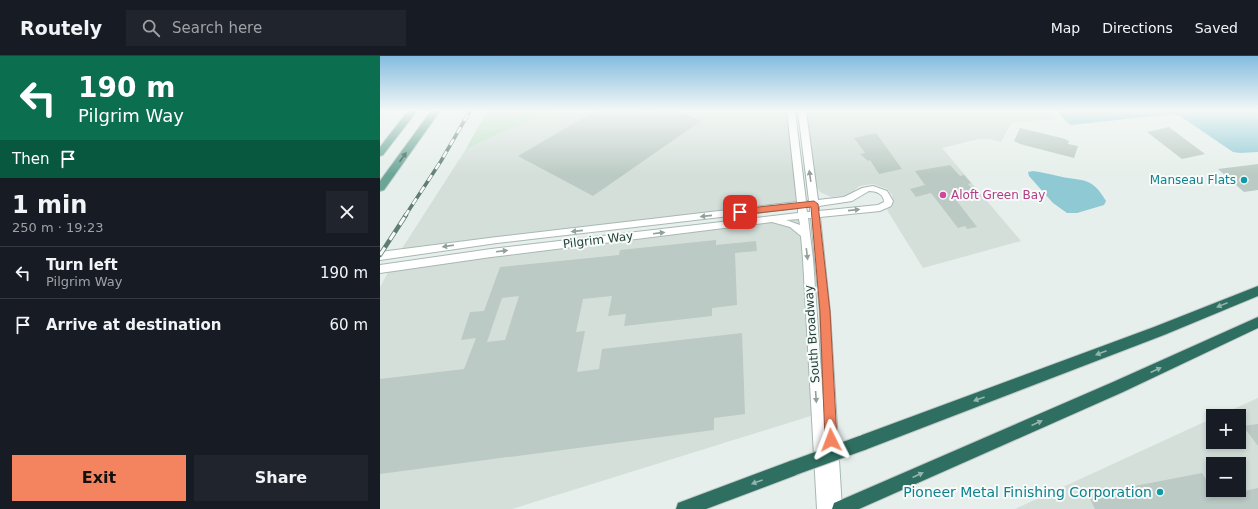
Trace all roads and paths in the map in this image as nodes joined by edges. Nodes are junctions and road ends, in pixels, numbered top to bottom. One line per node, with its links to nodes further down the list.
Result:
1 (396, 132): 5 (main road)
2 (421, 132): 6 (main road, one-way to 2)
3 (793, 132): 8 (street, South Broadway)
4 (805, 132): 7 (street, South Broadway, one-way to 4)
5 (380, 153)
6 (380, 188)
7 (815, 209): 7 (street, one-way to 7); 8 (street, Pilgrim Way); 17 (street, South Broadway)
8 (802, 210): 9 (street, Pilgrim Way); 10 (street, South Broadway); 11 (street, Pilgrim Way, one-way to 11)
9 (772, 220): 10 (street); 12 (street, Pilgrim Way, one-way to 9)
10 (805, 234): 16 (street, South Broadway, one-way to 16)
11 (380, 256)
12 (380, 268)
13 (1258, 291): 15 (highway, one-way to 15, bridge)
14 (1258, 322): 18 (highway, one-way to 14)
15 (684, 509)
16 (824, 509)
17 (836, 509)
18 (840, 509)

